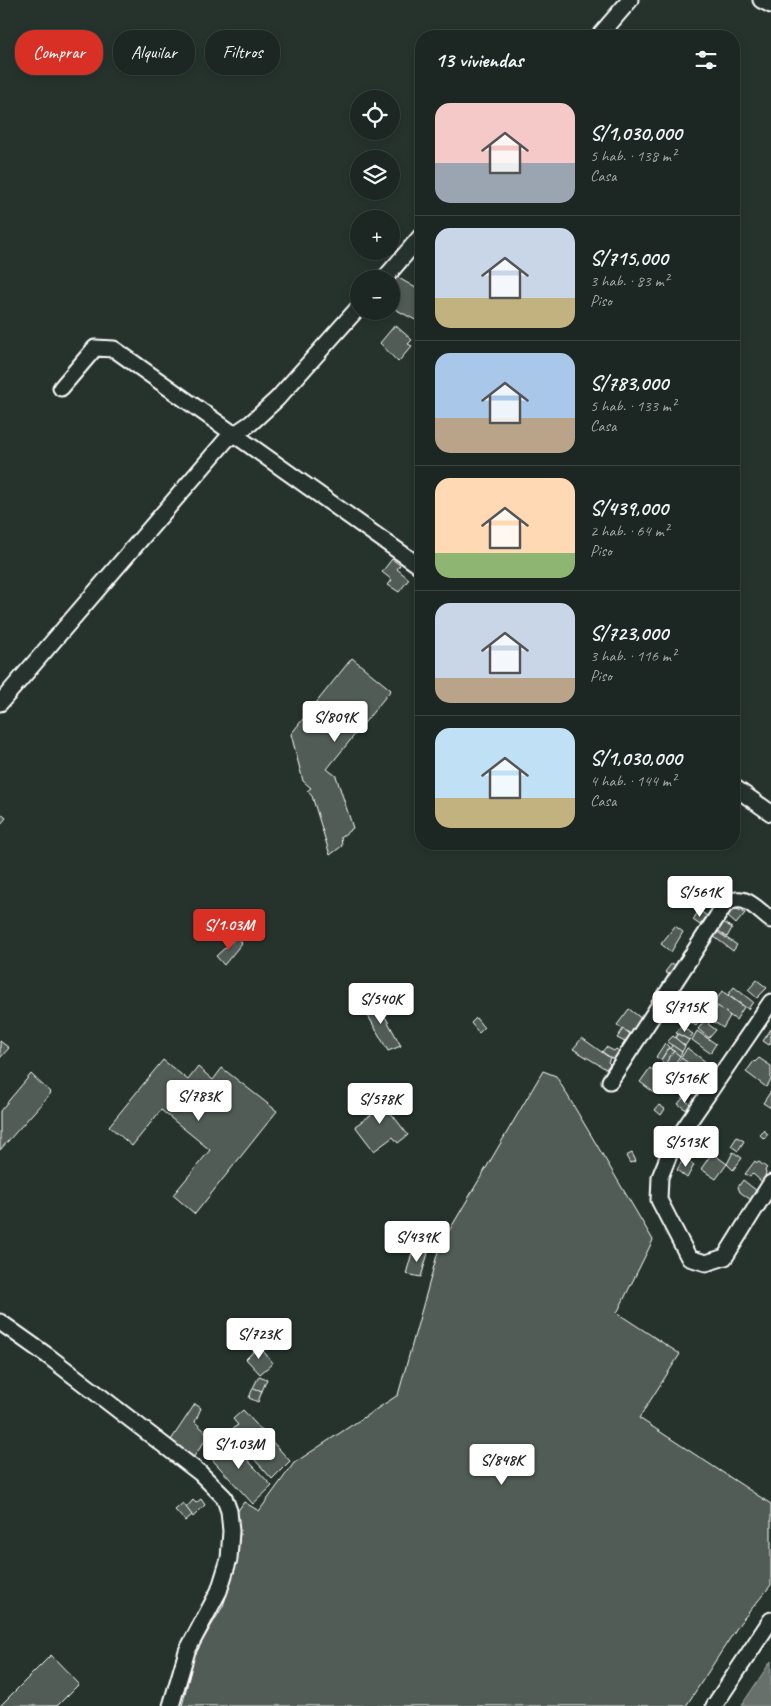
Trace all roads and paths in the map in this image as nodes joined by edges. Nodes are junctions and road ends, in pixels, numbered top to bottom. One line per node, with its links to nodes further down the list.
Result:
1 (630, 0): 4 (street)
2 (761, 0): 3 (street)
3 (771, 5)
4 (604, 30)
5 (415, 243): 6 (street)
6 (392, 270)
7 (350, 317): 9 (street)
8 (61, 388): 9 (street)
9 (234, 434): 10 (street); 11 (street)
10 (415, 563)
11 (0, 703)
12 (740, 791): 13 (street)
13 (771, 814)
14 (771, 920): 16 (street)
15 (771, 1002): 17 (street)
16 (610, 1081)
17 (771, 1183)
18 (0, 1322): 20 (street)
19 (771, 1620): 21 (street)
20 (171, 1706)
21 (714, 1706)

